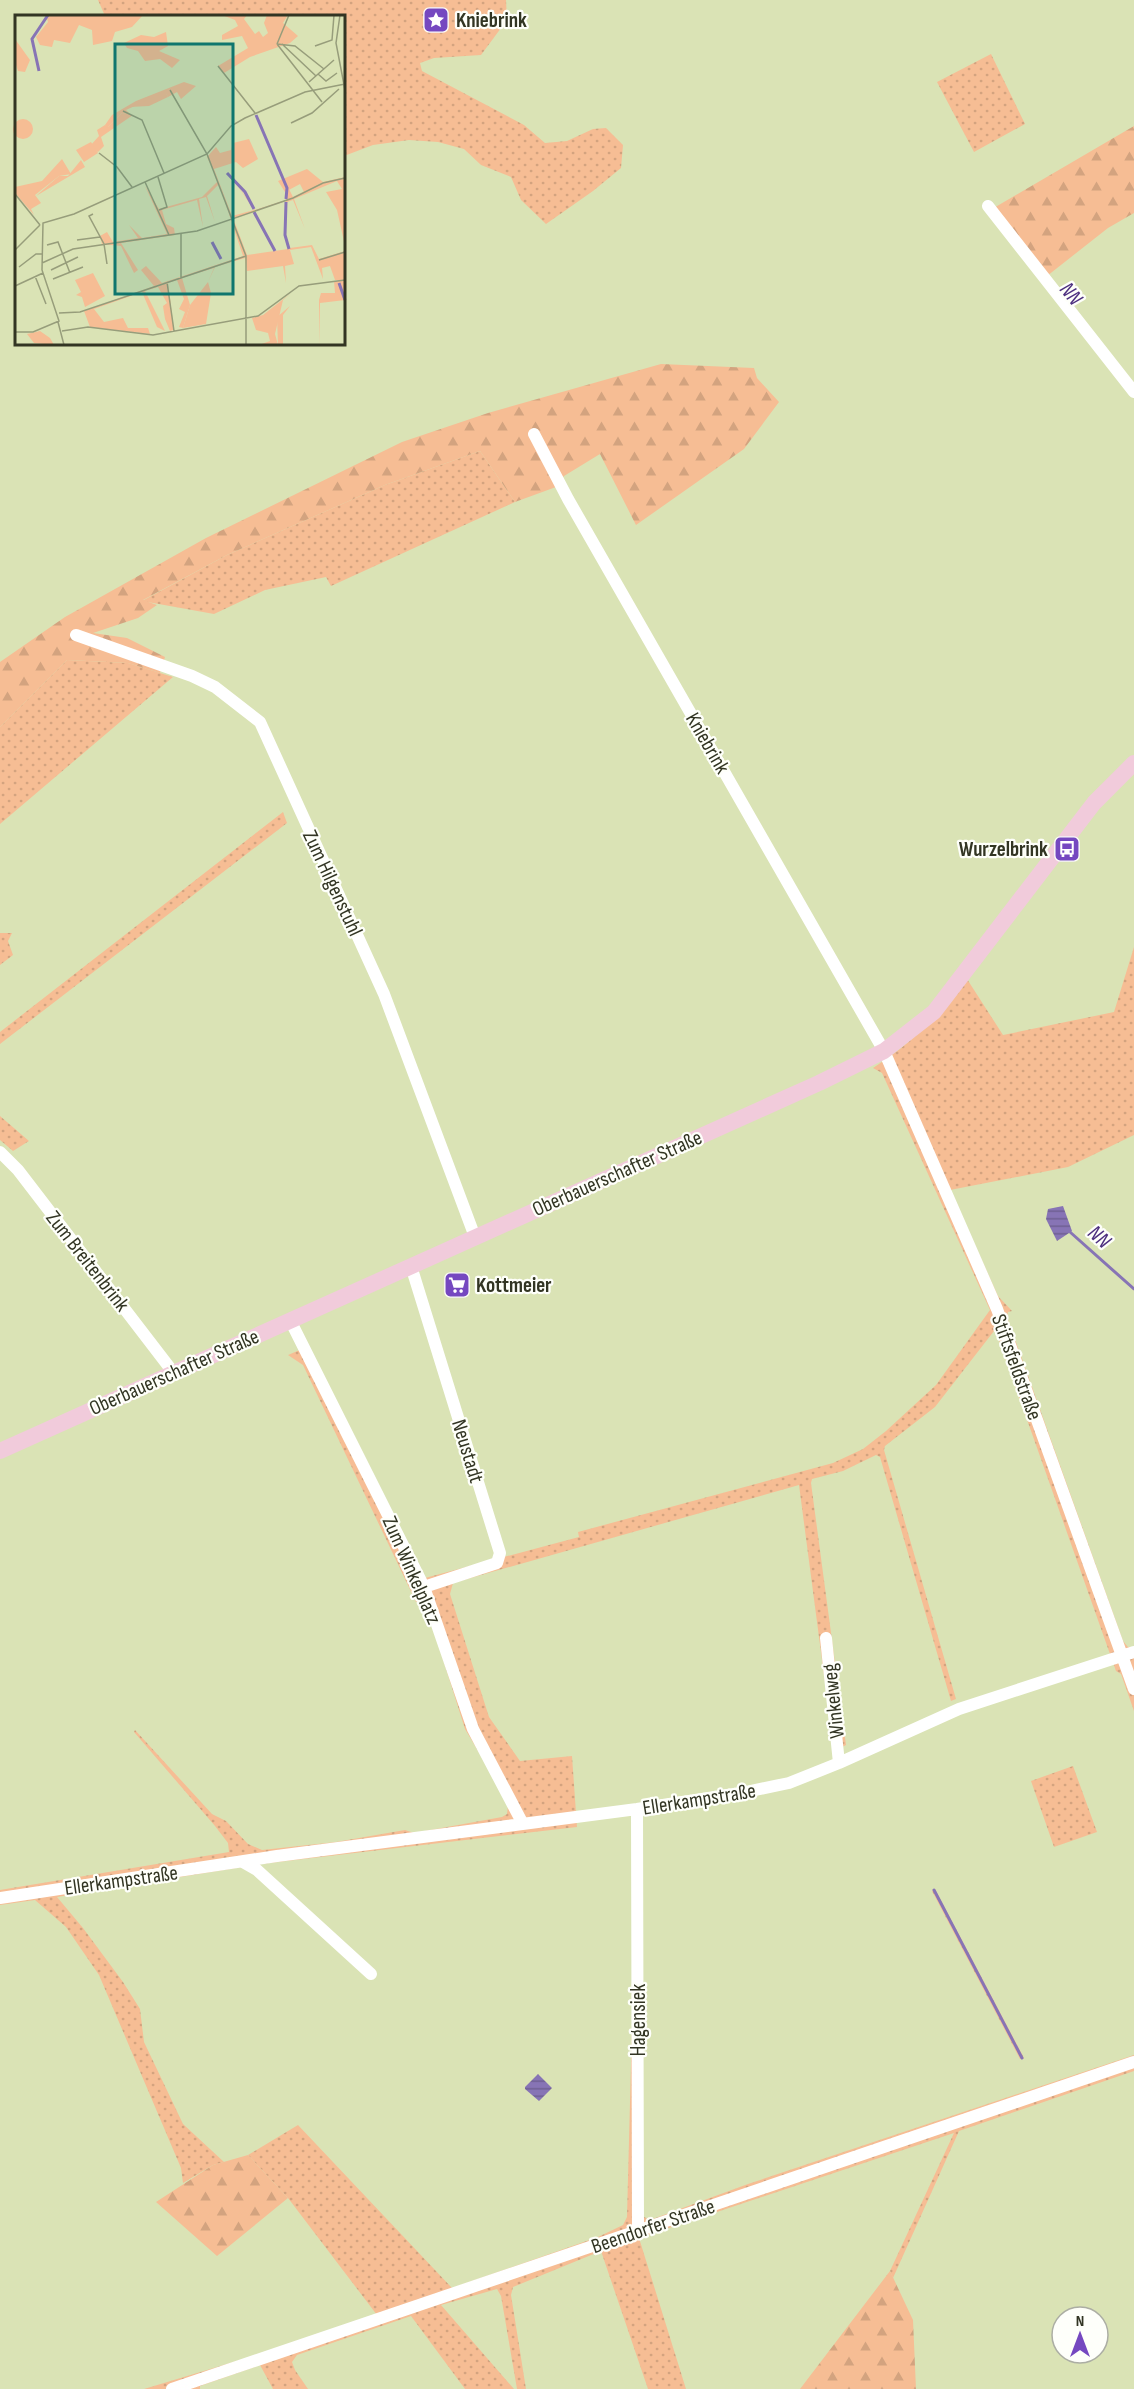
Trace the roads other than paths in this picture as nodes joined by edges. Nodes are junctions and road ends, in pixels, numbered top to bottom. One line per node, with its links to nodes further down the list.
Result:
1 (988, 206): 2 (street)
2 (1134, 392)
3 (534, 434): 6 (street, Kniebrink)
4 (76, 634): 8 (street, Zum Hilgenstuhl)
5 (1134, 764): 6 (main road, Oberbauerschafter Straße)
6 (884, 1051): 8 (main road, Oberbauerschafter Straße); 15 (street, Stiftsfeldstraße)
7 (0, 1152): 11 (street, Zum Breitenbrink)
8 (475, 1237): 9 (main road, Oberbauerschafter Straße)
9 (411, 1266): 10 (main road, Oberbauerschafter Straße); 13 (street, Neustadt)
10 (290, 1320): 11 (main road, Oberbauerschafter Straße); 13 (street, Zum Winkelplatz)
11 (173, 1372): 12 (main road, Oberbauerschafter Straße)
12 (0, 1451)
13 (424, 1587): 19 (street, Zum Winkelplatz)
14 (826, 1638): 17 (street, Winkelweg)
15 (1128, 1654): 16 (street, Stiftsfeldstraße); 17 (street, Ellerkampstraße)
16 (1134, 1689)
17 (839, 1763): 18 (street, Ellerkampstraße)
18 (637, 1809): 19 (street, Ellerkampstraße); 24 (street, Hagensiek)
19 (523, 1824): 20 (street, Ellerkampstraße)
20 (243, 1862): 21 (street, Ellerkampstraße); 22 (street)
21 (0, 1898)
22 (371, 1974)
23 (1134, 2062): 24 (street, Beendorfer Straße)
24 (638, 2231): 25 (street, Beendorfer Straße)
25 (172, 2389)

